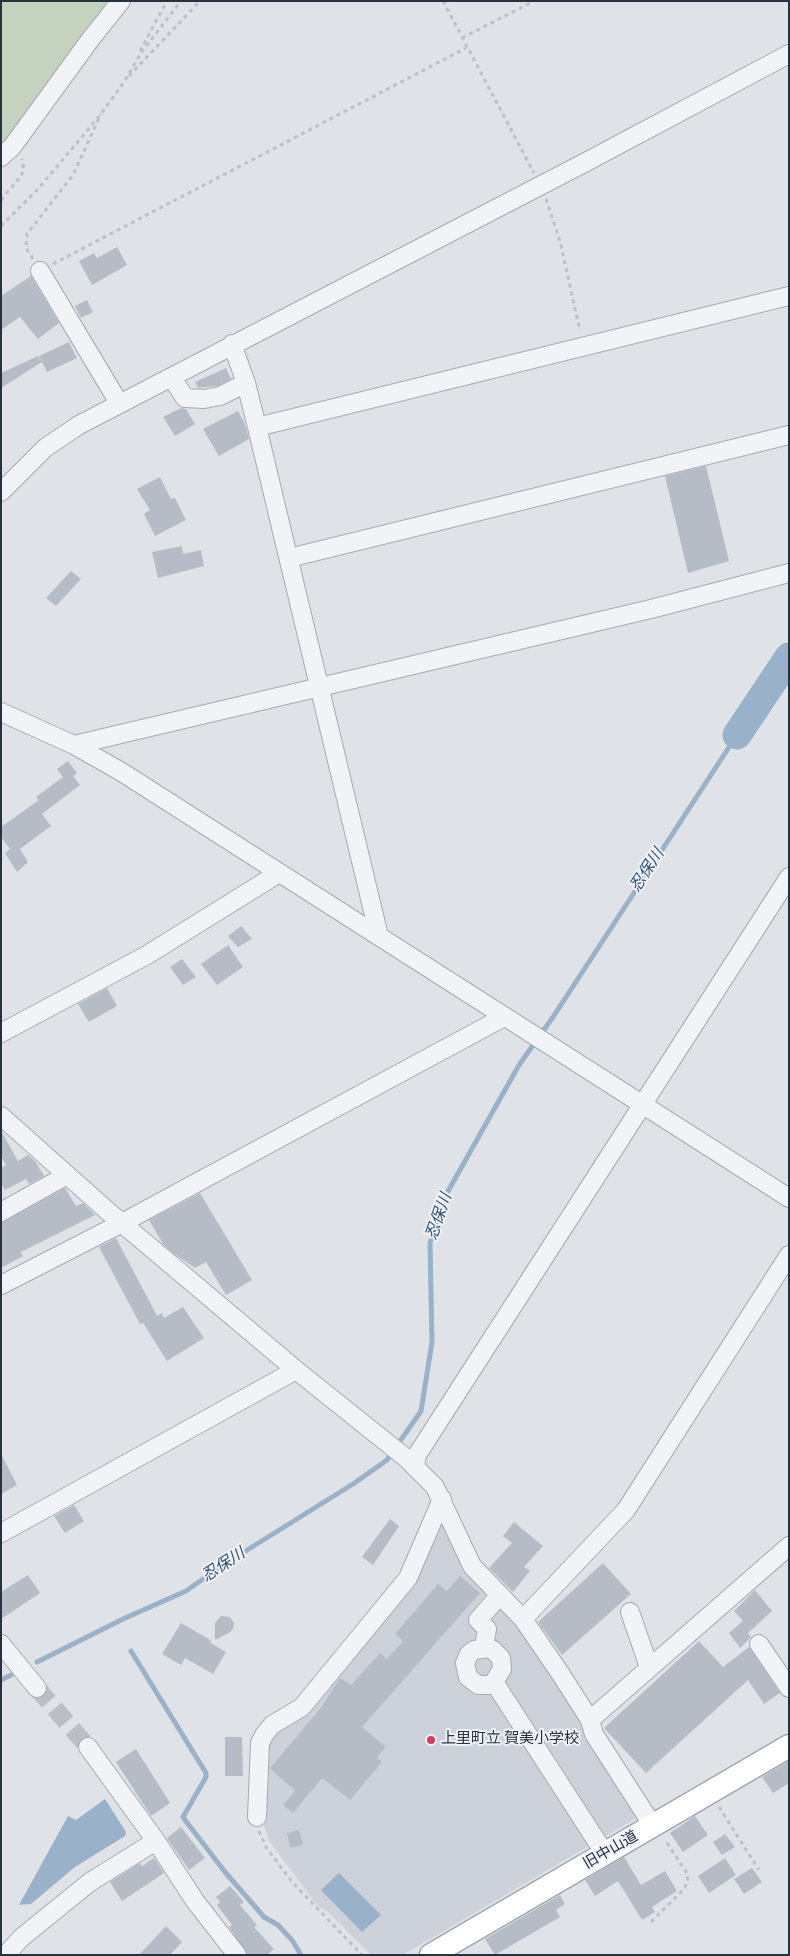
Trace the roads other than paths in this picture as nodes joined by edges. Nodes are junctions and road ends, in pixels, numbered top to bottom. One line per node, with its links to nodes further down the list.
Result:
1 (121, 1): 3 (street)
2 (789, 54): 6 (street)
3 (7, 152)
4 (40, 271): 9 (street)
5 (789, 296): 10 (street)
6 (232, 344): 7 (street); 8 (street)
7 (172, 378): 8 (street); 9 (street)
8 (246, 383): 10 (street)
9 (119, 403): 12 (street)
10 (257, 427): 13 (street)
11 (789, 434): 13 (street)
12 (1, 492)
13 (289, 558): 15 (street)
14 (789, 574): 15 (street)
15 (320, 687): 17 (street); 20 (street)
16 (1, 712): 17 (street)
17 (74, 745): 18 (street)
18 (279, 873): 20 (street); 22 (street)
19 (789, 877): 23 (street)
20 (379, 936): 21 (street)
21 (504, 1017): 23 (street); 28 (street)
22 (1, 1033)
23 (642, 1106): 26 (street); 32 (street)
24 (1, 1116): 25 (street)
25 (67, 1175): 27 (street); 28 (street)
26 (789, 1198)
27 (1, 1212)
28 (122, 1223): 30 (street); 31 (street)
29 (789, 1255): 38 (street)
30 (1, 1285)
31 (296, 1370): 32 (street); 34 (street)
32 (409, 1461): 33 (street)
33 (442, 1498): 36 (street); 49 (street)
34 (1, 1533)
35 (789, 1546): 42 (street)
36 (499, 1596): 38 (street); 41 (street)
37 (630, 1612): 42 (street)
38 (523, 1619): 46 (street)
39 (1, 1644): 44 (street)
40 (759, 1644): 45 (street)
41 (484, 1647): 43 (street); 43 (street)
42 (649, 1667): 46 (street)
43 (494, 1682): 52 (street)
44 (37, 1688)
45 (789, 1688)
46 (590, 1720): 50 (street)
47 (789, 1746): 50 (main road, 旧中山道)
48 (88, 1747): 51 (street)
49 (258, 1825)
50 (653, 1826): 52 (main road, 旧中山道)
51 (156, 1841): 53 (street); 54 (street)
52 (605, 1854): 55 (main road, 旧中山道)
53 (6, 1955)
54 (236, 1955)
55 (432, 1955)

